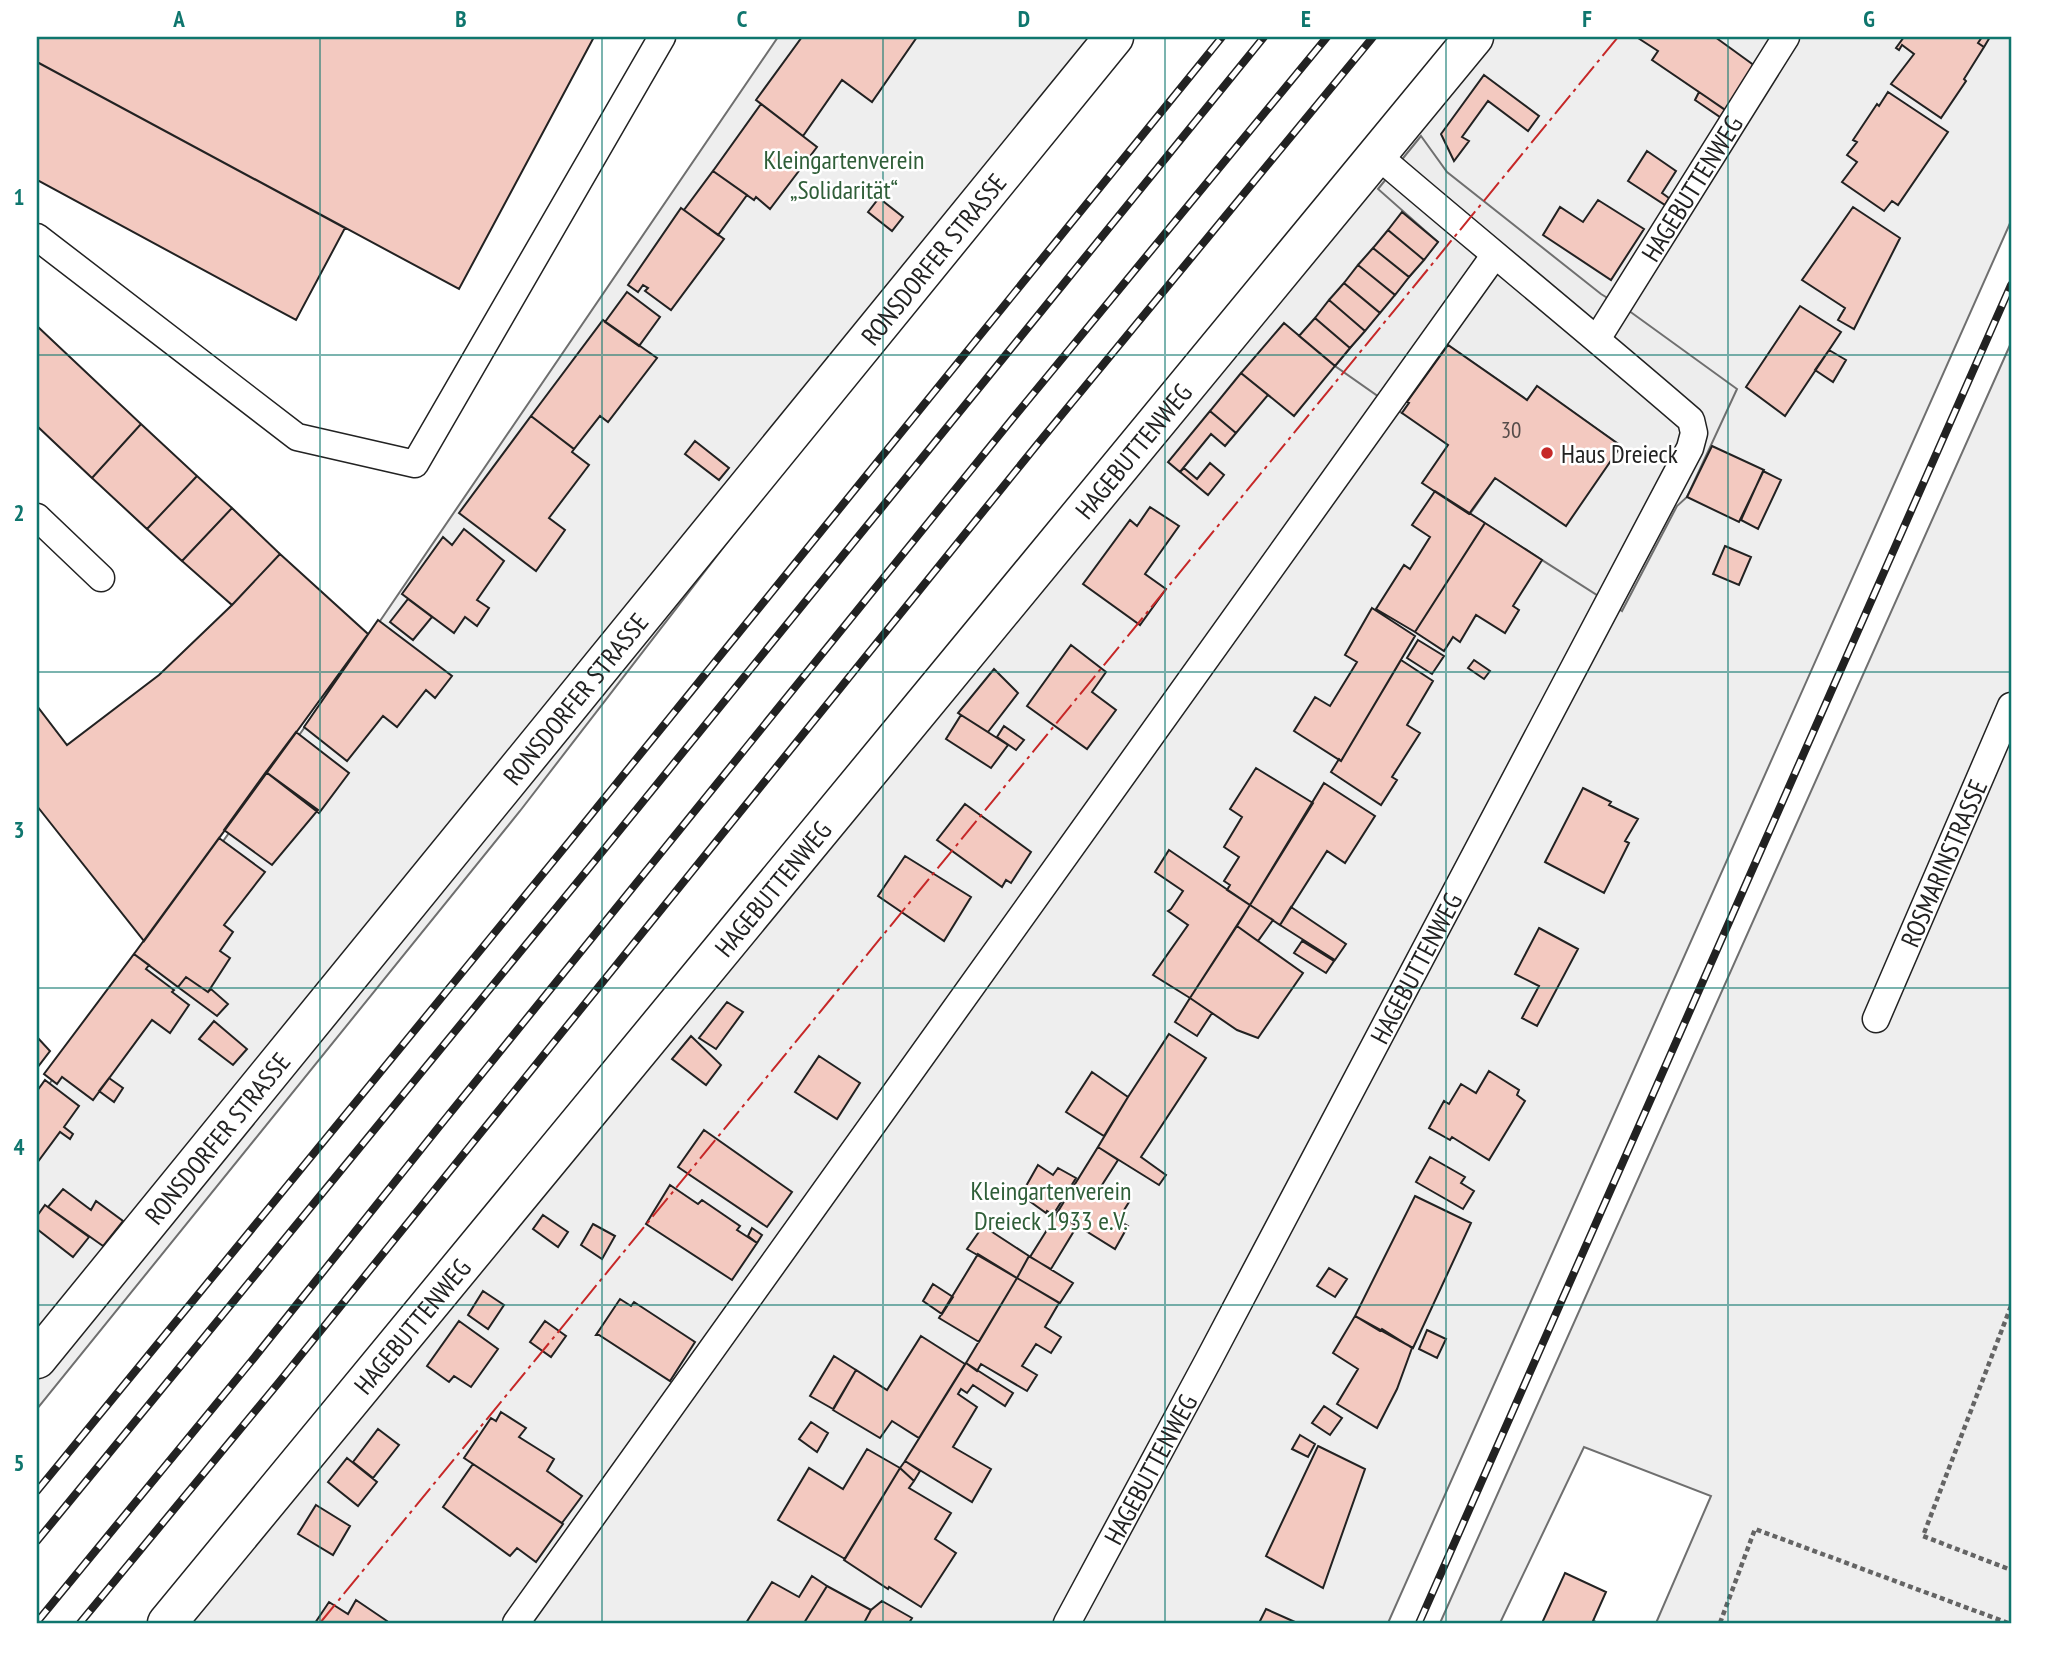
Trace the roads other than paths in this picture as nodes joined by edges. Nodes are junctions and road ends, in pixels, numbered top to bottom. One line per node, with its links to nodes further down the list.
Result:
1 (662, 37): 6 (lane)
2 (1114, 37): 13 (street, RONSDORFER STRASSE)
3 (1474, 37): 5 (street, HAGEBUTTENWEG)
4 (1786, 37): 8 (lane, HAGEBUTTENWEG)
5 (1377, 155): 7 (lane, HAGEBUTTENWEG); 14 (street, HAGEBUTTENWEG)
6 (37, 237)
7 (1494, 256): 8 (lane, HAGEBUTTENWEG); 15 (lane)
8 (1597, 339): 16 (lane, HAGEBUTTENWEG)
9 (37, 517): 10 (lane)
10 (102, 578)
11 (2011, 706): 12 (lane, ROSMARINSTRASSE)
12 (1876, 1019)
13 (37, 1359)
14 (167, 1623)
15 (516, 1623)
16 (1067, 1623)

